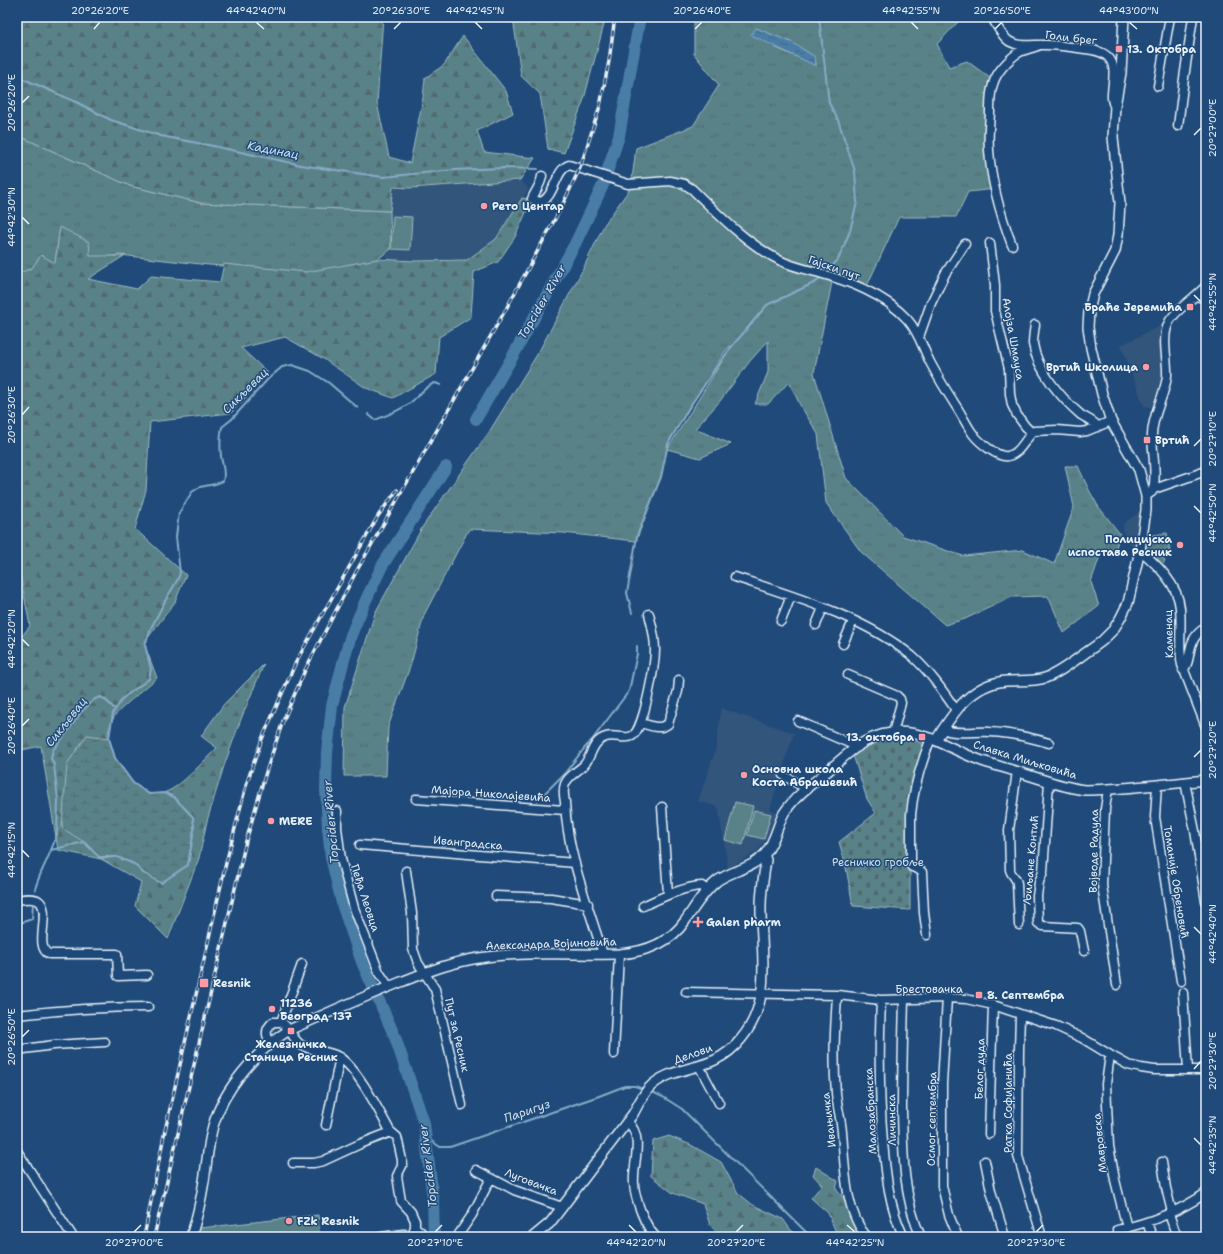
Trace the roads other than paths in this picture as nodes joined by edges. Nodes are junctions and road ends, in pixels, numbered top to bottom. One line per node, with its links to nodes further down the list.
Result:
1 (992, 17): 5 (street, Голи брег)
2 (1124, 17): 7 (street)
3 (1170, 17): 6 (street)
4 (1194, 17): 8 (street)
5 (1040, 45): 7 (street, Голи брег); 12 (street)
6 (1158, 86)
7 (1115, 106): 18 (street)
8 (1178, 126)
9 (542, 176): 17 (street, Гајски пут)
10 (990, 242): 20 (street, Алојза Шмауса)
11 (965, 244): 17 (street)
12 (1012, 245)
13 (1206, 286): 14 (street)
14 (1196, 296): 15 (street); 22 (street)
15 (1206, 299)
16 (1034, 325): 19 (street)
17 (919, 337): 20 (street, Гајски пут)
18 (1111, 421): 19 (street); 23 (street)
19 (1098, 427): 20 (street)
20 (1032, 433)
21 (1206, 471): 22 (street)
22 (1154, 489): 23 (street)
23 (1146, 496): 24 (street)
24 (1140, 550): 34 (street, Каменац); 37 (street)
25 (735, 577): 26 (street)
26 (791, 596): 27 (street); 29 (street)
27 (823, 608): 30 (street); 31 (street)
28 (649, 614): 39 (street)
29 (781, 621)
30 (853, 621): 33 (street); 37 (street)
31 (816, 625)
32 (1206, 631): 34 (street)
33 (843, 644)
34 (1183, 670): 40 (street, Каменац)
35 (848, 675): 42 (street)
36 (679, 680): 39 (street)
37 (956, 710): 41 (street)
38 (798, 721): 45 (street)
39 (641, 723): 56 (street)
40 (1206, 727)
41 (943, 729): 43 (street); 44 (street)
42 (893, 733): 43 (street, Славка Миљковића); 45 (street, Славка Миљковића)
43 (934, 739): 46 (street, Славка Миљковића); 70 (street)
44 (1049, 743)
45 (858, 747): 52 (street, Славка Миљковића)
46 (1016, 771): 49 (street, Славка Миљковића); 69 (street)
47 (783, 775): 52 (street)
48 (1206, 780): 50 (street, Славка Миљковића)
49 (1049, 782): 53 (street, Славка Миљковића); 71 (street, Љиљане Контић)
50 (1185, 782): 51 (street, Славка Миљковића); 66 (street)
51 (1157, 786): 53 (street, Славка Миљковића); 77 (street, Томаније Обреновић)
52 (807, 789): 59 (street, Славка Миљковића)
53 (1108, 789): 78 (street, Војводе Радула)
54 (416, 799): 56 (street, Мајора Николајевића)
55 (662, 807): 63 (street)
56 (565, 810): 60 (street)
57 (337, 811): 79 (street, Пеђа Леовца)
58 (360, 845): 60 (street, Иванградска)
59 (764, 855): 62 (street, Александра Војиновића); 81 (street, Делови)
60 (575, 863): 67 (street)
61 (406, 872): 75 (street, Пут за Ресник)
62 (707, 890): 63 (street); 73 (street, Александра Војиновића)
63 (668, 894): 68 (street)
64 (496, 896): 67 (street)
65 (17, 900): 76 (street)
66 (1206, 902)
67 (588, 904): 72 (street)
68 (643, 906)
69 (1019, 925)
70 (927, 935)
71 (1084, 951)
72 (603, 954): 73 (street, Александра Војиновића); 75 (street, Александра Војиновића)
73 (619, 954): 96 (street)
74 (302, 964): 91 (street)
75 (425, 973): 79 (street, Александра Војиновића); 103 (street, Пут за Ресник)
76 (147, 974)
77 (1181, 981)
78 (1117, 985)
79 (387, 988): 92 (street, Александра Војиновића)
80 (686, 992): 81 (street, Брестовачка)
81 (762, 993): 83 (street, Брестовачка); 99 (street, Делови)
82 (1183, 993): 100 (street)
83 (837, 995): 85 (street, Брестовачка); 128 (street, Ивањичка)
84 (947, 998): 86 (street, Брестовачка); 87 (street, Брестовачка); 131 (street, Осмог септембра)
85 (881, 1000): 86 (street, Брестовачка); 129 (street, Малозабранска)
86 (904, 1000): 130 (street, Личинска)
87 (993, 1005): 89 (street, Брестовачка); 107 (street, Белог дуда)
88 (148, 1007): 90 (street)
89 (1020, 1014): 97 (street, Брестовачка); 133 (street, Ратка Софијанића)
90 (17, 1015)
91 (281, 1022): 92 (street); 94 (street)
92 (289, 1030): 94 (street, Александра Војиновића); 98 (street)
93 (105, 1042): 95 (street)
94 (271, 1043): 123 (street, Александра Војиновића)
95 (17, 1050)
96 (614, 1054)
97 (1110, 1055): 100 (street, Брестовачка); 118 (street, Мавровска)
98 (340, 1057): 105 (street); 106 (street)
99 (699, 1066): 102 (street); 104 (street, Делови)
100 (1188, 1070): 101 (street, Брестовачка)
101 (1206, 1070)
102 (719, 1103)
103 (462, 1106)
104 (628, 1122): 115 (street, Делови); 127 (street)
105 (326, 1124)
106 (391, 1132): 111 (street); 119 (street)
107 (989, 1134)
108 (17, 1151): 122 (street)
109 (985, 1161): 132 (street)
110 (1162, 1162): 116 (street)
111 (293, 1163)
112 (476, 1170): 113 (street, Луговачка)
113 (491, 1178): 115 (street, Луговачка); 121 (street, Луговачка)
114 (1206, 1192): 116 (street)
115 (562, 1207): 126 (street, Делови)
116 (1170, 1213): 117 (street); 135 (street)
117 (1147, 1222): 118 (street); 134 (street)
118 (1126, 1228): 120 (street)
119 (413, 1233): 124 (street); 125 (street)
120 (1119, 1233)
121 (459, 1234)
122 (73, 1237)
123 (191, 1237)
124 (381, 1237)
125 (423, 1237)
126 (534, 1237)
127 (656, 1237)
128 (867, 1237)
129 (904, 1237)
130 (921, 1237)
131 (958, 1237)
132 (1005, 1237)
133 (1042, 1237)
134 (1152, 1237)
135 (1177, 1237)

